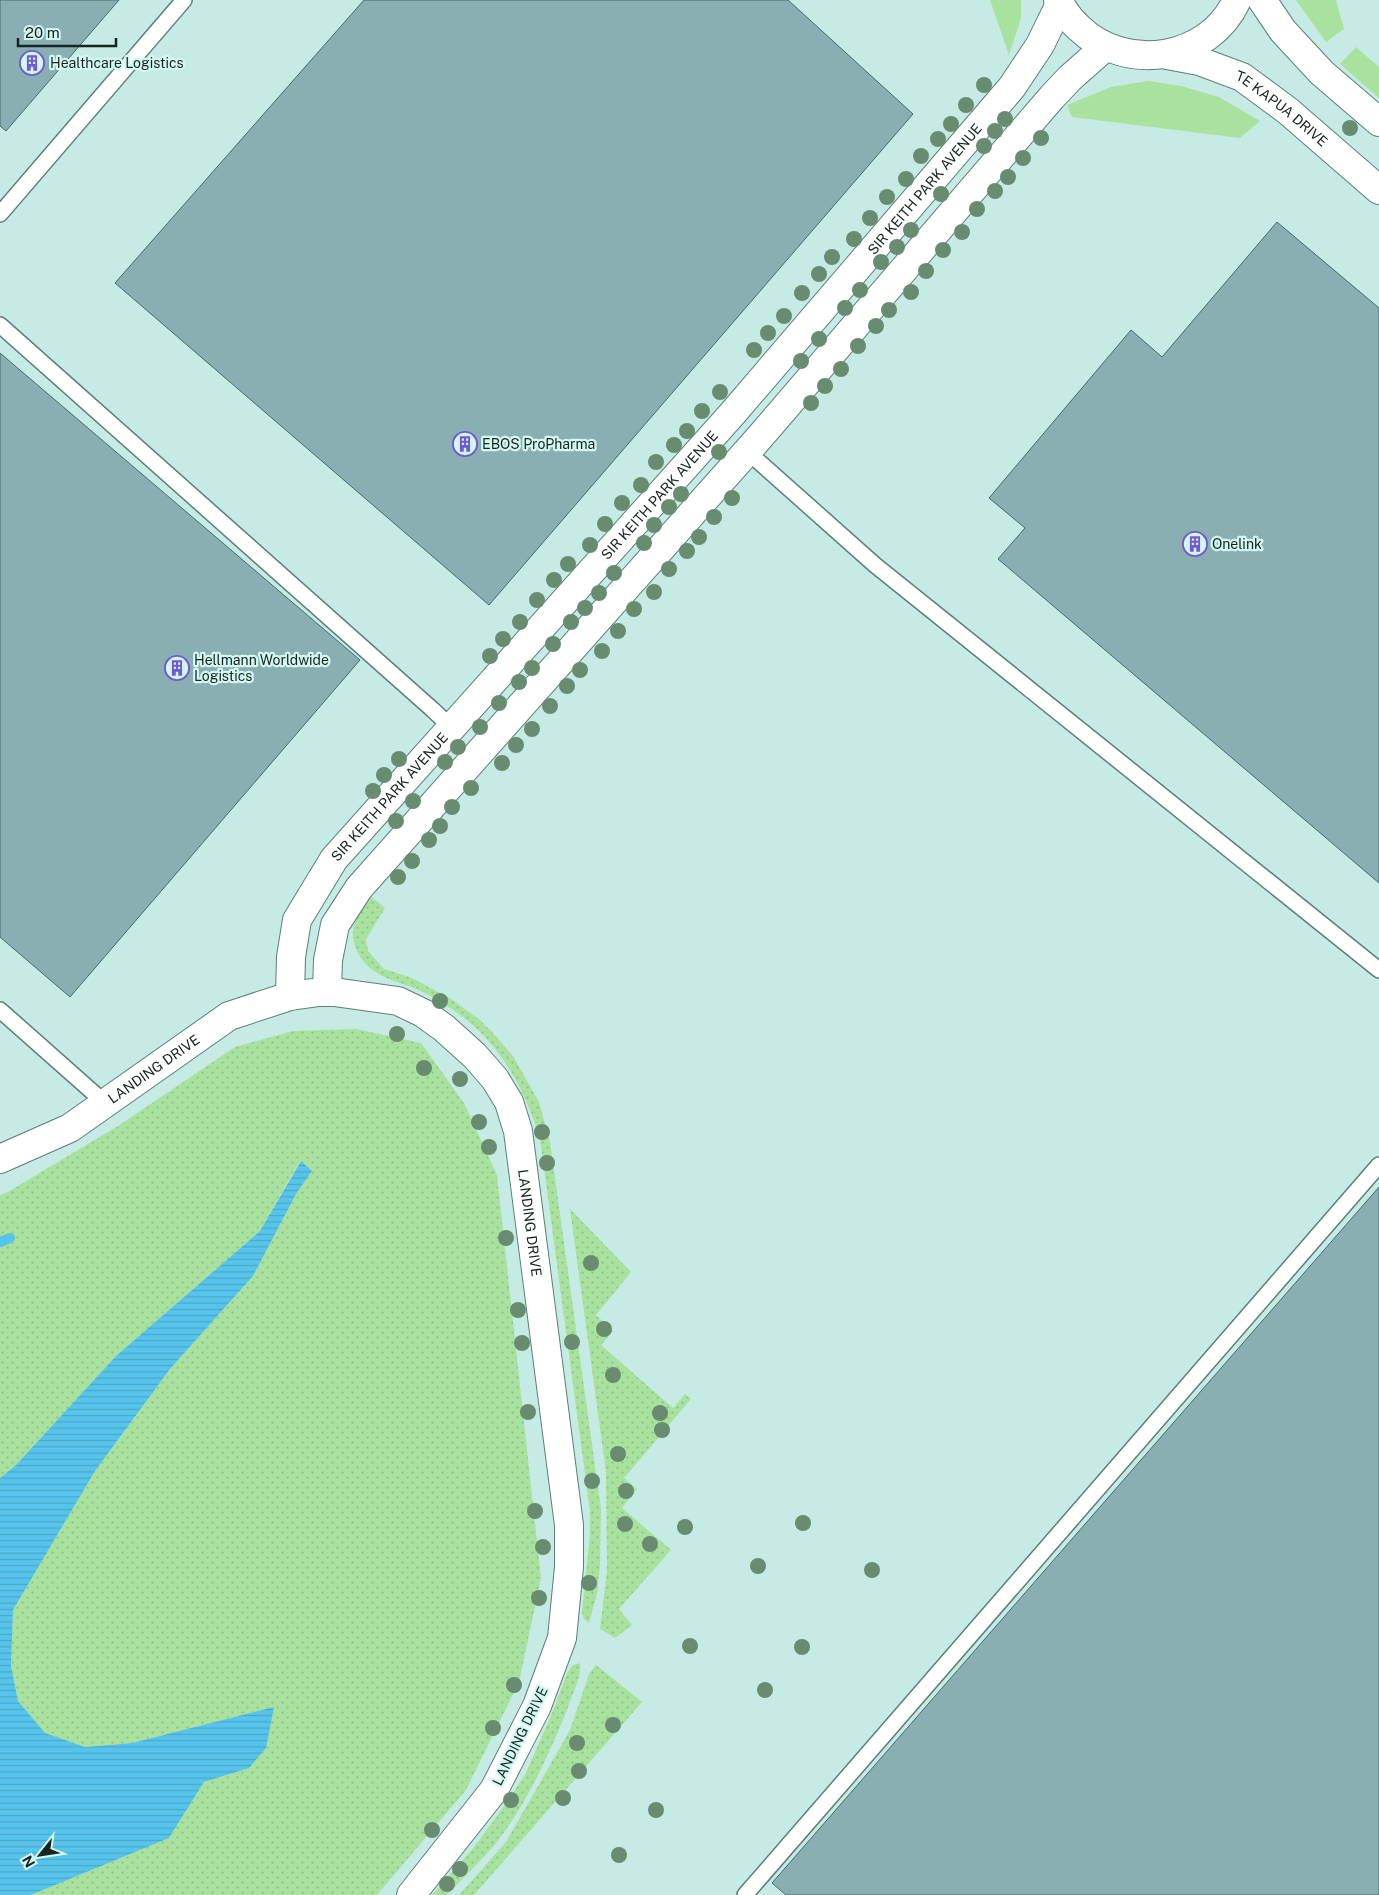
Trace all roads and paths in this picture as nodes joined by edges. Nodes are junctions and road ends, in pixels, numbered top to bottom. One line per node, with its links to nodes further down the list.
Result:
1 (184, 0): 9 (lane)
2 (1237, 0): 6 (street)
3 (1262, 0): 7 (street)
4 (1059, 2): 5 (street); 12 (street, SIR KEITH PARK AVENUE)
5 (1105, 47): 6 (street); 11 (street)
6 (1167, 55): 8 (street, TE KAPUA DRIVE)
7 (1379, 122)
8 (1379, 190)
9 (0, 214)
10 (0, 325): 12 (lane)
11 (748, 452): 13 (lane); 14 (street)
12 (452, 728): 15 (street, SIR KEITH PARK AVENUE)
13 (1379, 970)
14 (327, 991): 15 (street, LANDING DRIVE); 20 (street, LANDING DRIVE)
15 (290, 996): 17 (street, LANDING DRIVE)
16 (0, 1010): 17 (lane)
17 (105, 1103): 18 (street, LANDING DRIVE)
18 (0, 1159)
19 (1379, 1165): 21 (lane)
20 (411, 1895)
21 (745, 1895)

